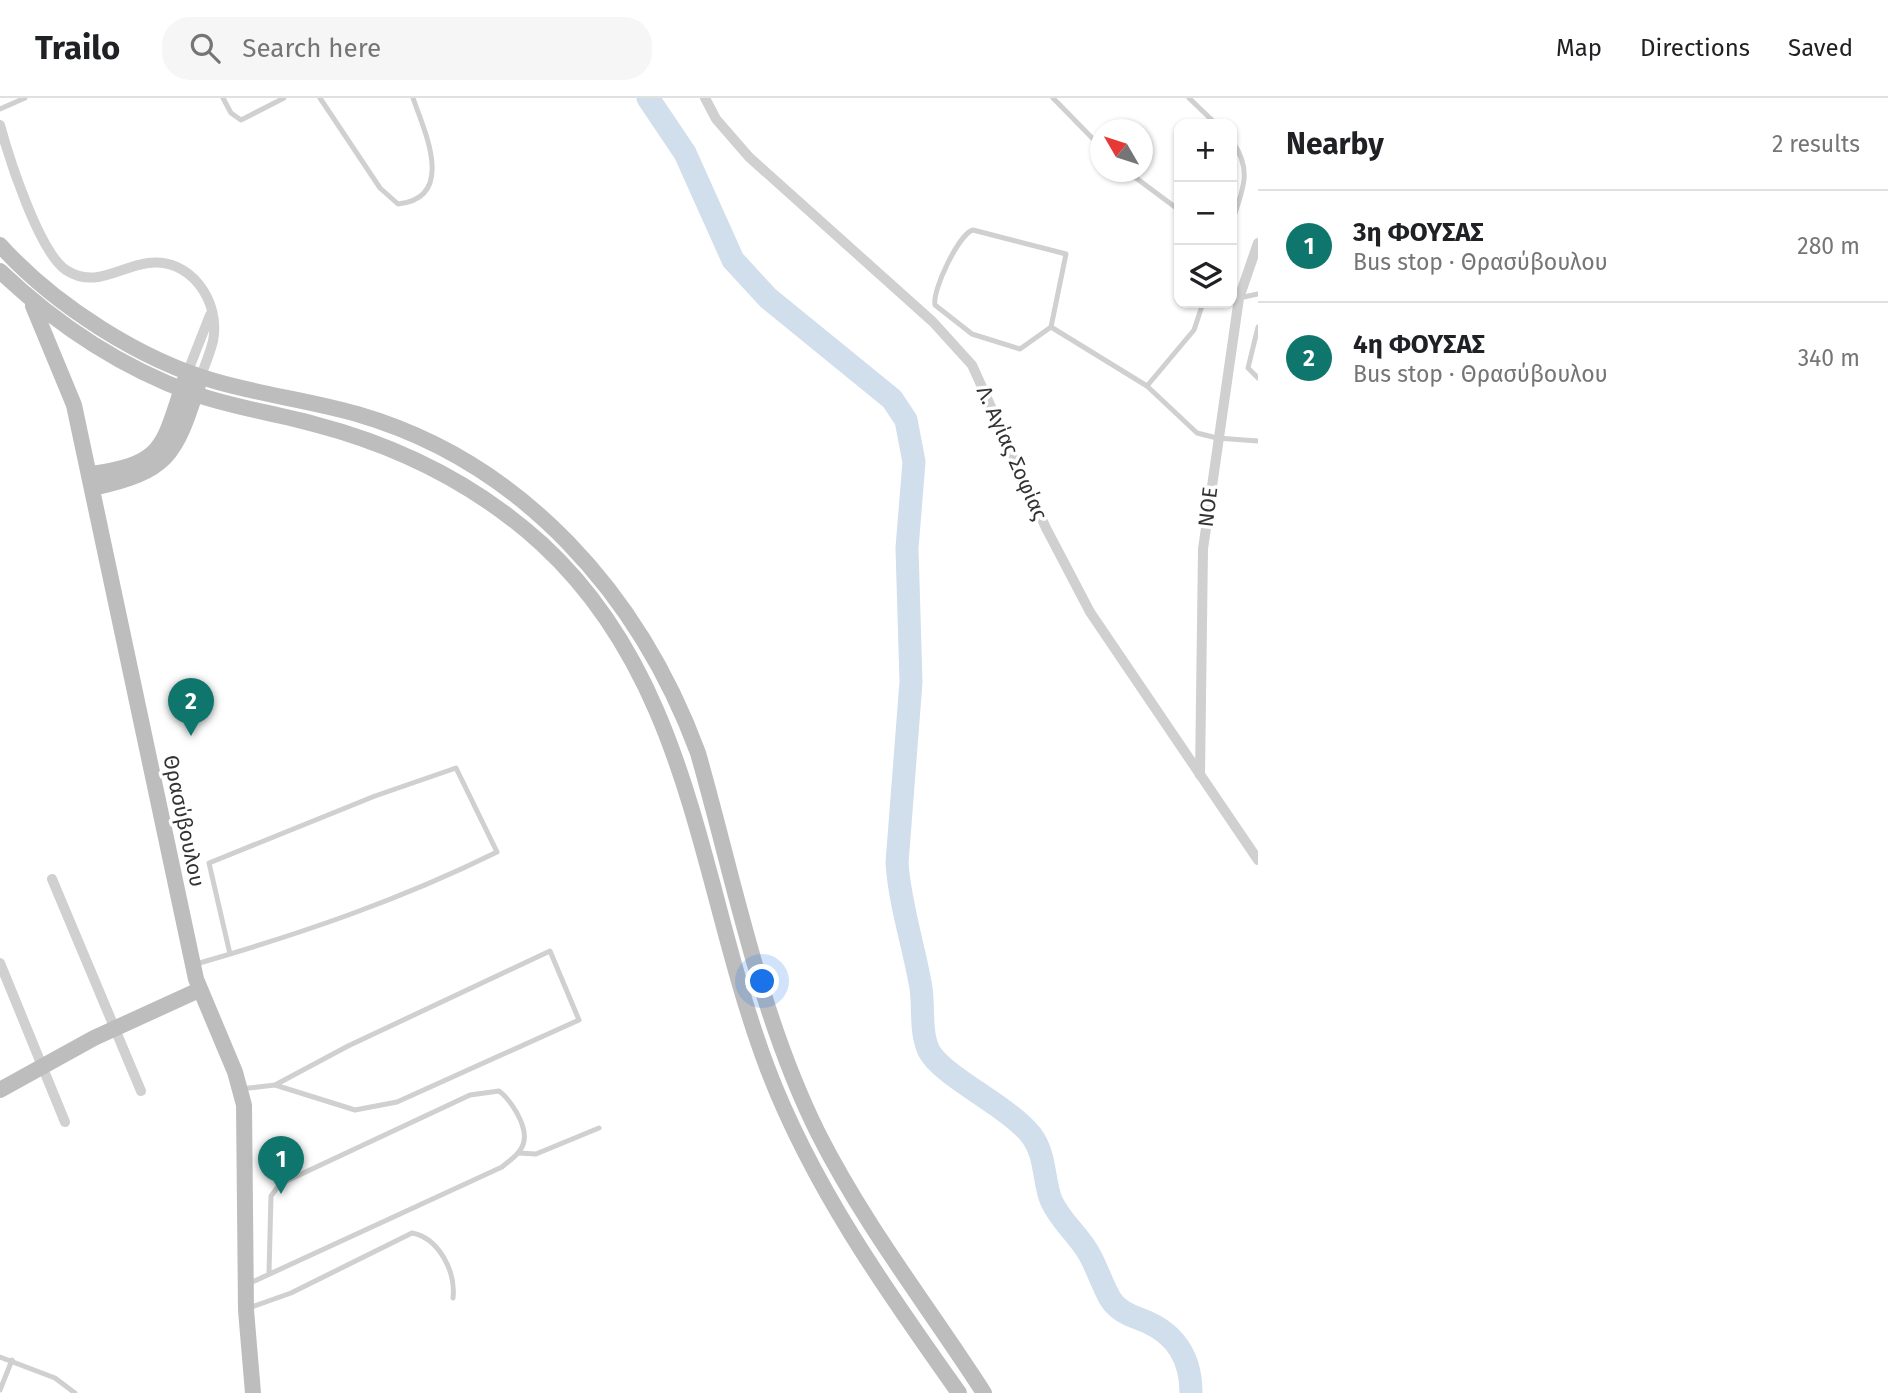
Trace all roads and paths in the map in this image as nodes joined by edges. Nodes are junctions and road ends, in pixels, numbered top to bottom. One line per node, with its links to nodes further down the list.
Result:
1 (25, 98): 9 (lane)
2 (223, 98): 3 (lane)
3 (284, 98)
4 (320, 98): 5 (lane)
5 (413, 98)
6 (705, 98): 33 (street, Λ. Αγίας Σοφίας)
7 (1053, 98): 12 (lane)
8 (1189, 98): 10 (lane)
9 (0, 108)
10 (1211, 119)
11 (0, 125): 26 (street)
12 (1090, 135)
13 (1237, 150): 15 (lane)
14 (1141, 182): 16 (lane)
15 (1237, 201)
16 (1174, 206)
17 (1258, 243): 22 (street, NOE)
18 (0, 245): 26 (street)
19 (0, 271): 21 (street)
20 (1258, 294): 22 (lane)
21 (28, 298): 29 (street); 32 (street, Θρασύβουλου)
22 (1240, 298): 30 (street, NOE)
23 (1201, 308): 28 (lane)
24 (1051, 327): 24 (lane); 28 (lane)
25 (1258, 327): 27 (lane)
26 (194, 374): 29 (street); 59 (street)
27 (1258, 378)
28 (1147, 386): 30 (lane)
29 (188, 391): 32 (street); 58 (street)
30 (1217, 438): 31 (lane); 33 (street, NOE)
31 (1258, 441)
32 (91, 481): 38 (street, Θρασύβουλου)
33 (1200, 775): 34 (street, Λ. Αγίας Σοφίας)
34 (1258, 860)
35 (52, 879): 40 (street)
36 (230, 954): 36 (lane); 38 (lane)
37 (0, 963): 41 (street)
38 (194, 965): 39 (street, Θρασύβουλου)
39 (199, 990): 40 (street); 43 (street, Θρασύβουλου)
40 (114, 1028): 41 (street); 45 (street)
41 (43, 1066): 44 (street); 46 (street)
42 (275, 1085): 42 (lane); 43 (lane)
43 (239, 1089): 50 (street, Θρασύβουλου)
44 (0, 1090)
45 (141, 1091)
46 (65, 1122)
47 (599, 1128): 48 (lane)
48 (518, 1153): 49 (lane); 49 (lane)
49 (269, 1273): 50 (lane)
50 (245, 1285): 52 (street, Θρασύβουλου)
51 (453, 1298): 52 (lane)
52 (246, 1310): 57 (street, Θρασύβουλου)
53 (0, 1357): 54 (lane)
54 (12, 1360): 55 (lane); 56 (lane)
55 (0, 1391)
56 (75, 1393)
57 (253, 1393)
58 (959, 1393)
59 (984, 1393)

